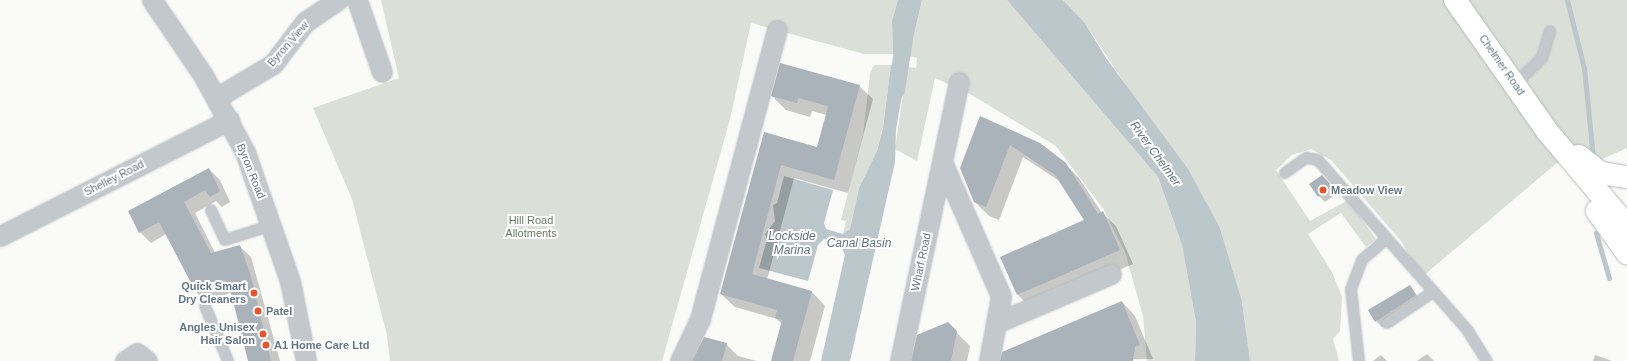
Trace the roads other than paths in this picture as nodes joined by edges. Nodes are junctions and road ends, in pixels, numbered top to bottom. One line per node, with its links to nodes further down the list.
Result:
1 (152, 0): 10 (street, Byron Road)
2 (338, 0): 10 (street, Byron View)
3 (357, 0): 7 (street)
4 (1455, 0): 9 (main road, Chelmer Road)
5 (777, 30): 31 (street)
6 (1550, 31): 9 (lane)
7 (382, 72)
8 (959, 82): 13 (street, Wharf Road)
9 (1516, 83): 12 (main road, Chelmer Road)
10 (216, 98): 11 (street, Byron Road)
11 (228, 120): 17 (street, Byron Road); 19 (street, Shelley Road)
12 (1547, 130): 15 (main road, Chelmer Road); 18 (main road, Chelmer Road); 21 (main road)
13 (942, 164): 25 (street); 32 (street, Wharf Road)
14 (1285, 173): 20 (lane)
15 (1627, 177)
16 (211, 210): 17 (lane)
17 (273, 225): 30 (street, Byron Road)
18 (1627, 226)
19 (0, 236)
20 (1386, 239): 23 (lane); 34 (lane)
21 (1627, 253)
22 (1111, 274): 25 (street)
23 (1433, 292): 26 (lane); 35 (lane)
24 (205, 306): 29 (lane)
25 (996, 323): 33 (street)
26 (1387, 323)
27 (125, 361): 28 (street)
28 (147, 361)
29 (228, 361)
30 (306, 361)
31 (680, 361)
32 (900, 361)
33 (989, 361)
34 (1359, 361)
35 (1487, 361)

